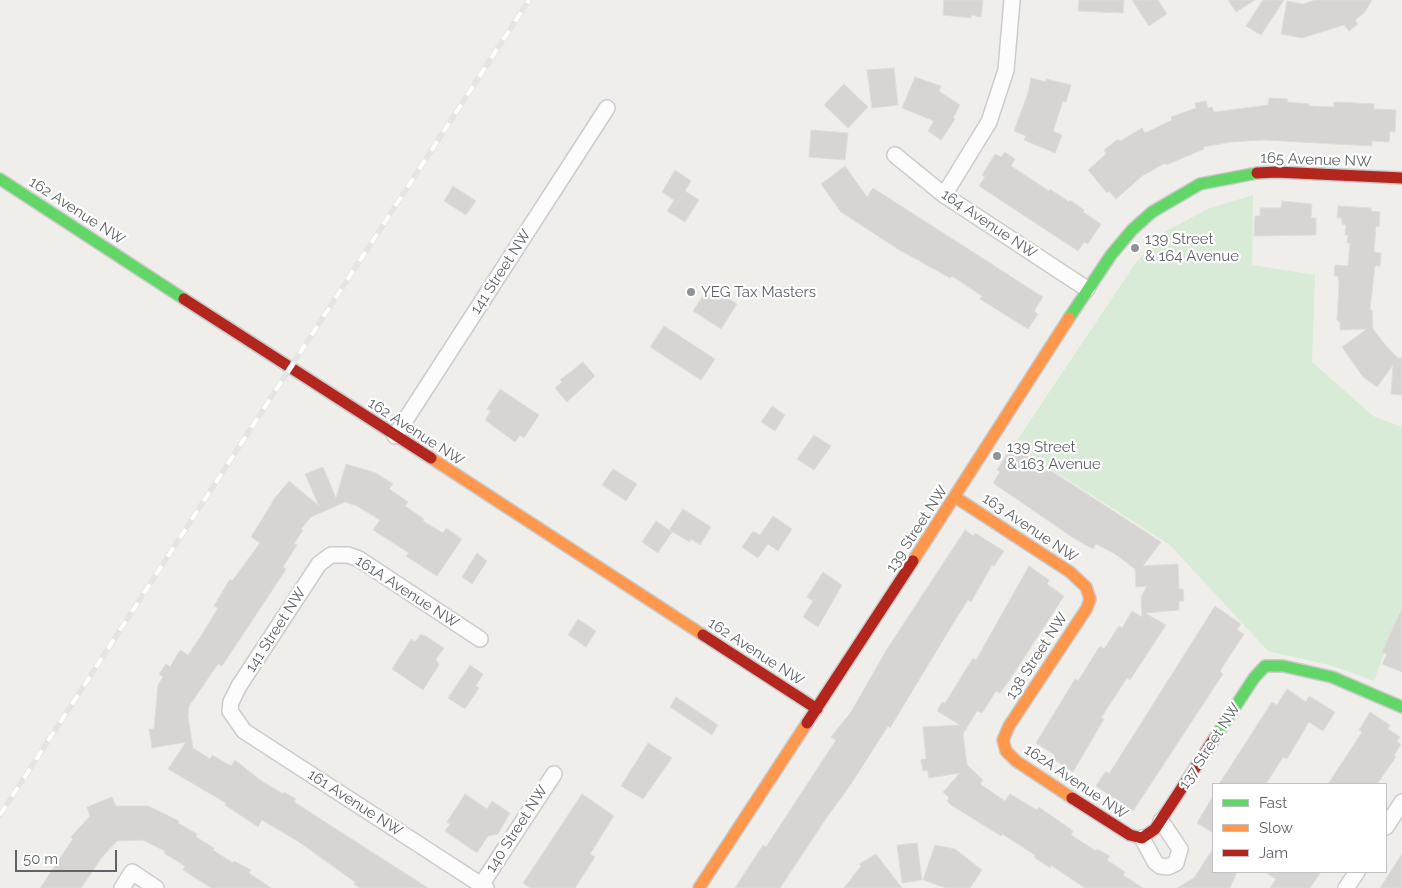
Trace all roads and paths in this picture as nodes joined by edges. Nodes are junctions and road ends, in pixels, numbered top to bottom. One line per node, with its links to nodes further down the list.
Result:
1 (1012, 0): 6 (street)
2 (607, 108): 9 (street, 141 Street NW)
3 (895, 154): 6 (street, 164 Avenue NW)
4 (1402, 178): 7 (street, 165 Avenue NW)
5 (0, 179): 9 (street, 162 Avenue NW)
6 (944, 195): 8 (street, 164 Avenue NW)
7 (1173, 198): 8 (street, 139 Street NW)
8 (1087, 289): 10 (street, 139 Street NW)
9 (395, 436): 15 (street, 162 Avenue NW)
10 (955, 497): 12 (street, 163 Avenue NW); 15 (street, 139 Street NW)
11 (331, 555): 13 (street, 161A Avenue NW); 16 (street, 141 Street NW)
12 (1086, 587): 17 (street, 138 Street NW)
13 (480, 639)
14 (1402, 707): 20 (street, 137 Street NW)
15 (817, 709): 27 (street, 139 Street NW)
16 (230, 711): 24 (street, 161 Avenue NW)
17 (1003, 740): 22 (street, 162A Avenue NW)
18 (554, 774): 24 (street, 140 Street NW)
19 (1402, 802): 21 (street)
20 (1161, 821): 22 (street, 137 Street NW); 22 (street)
21 (1387, 825)
22 (1142, 838)
23 (1356, 873): 28 (street)
24 (483, 886)
25 (122, 888): 26 (street)
26 (156, 888)
27 (699, 888)
28 (1346, 888)

